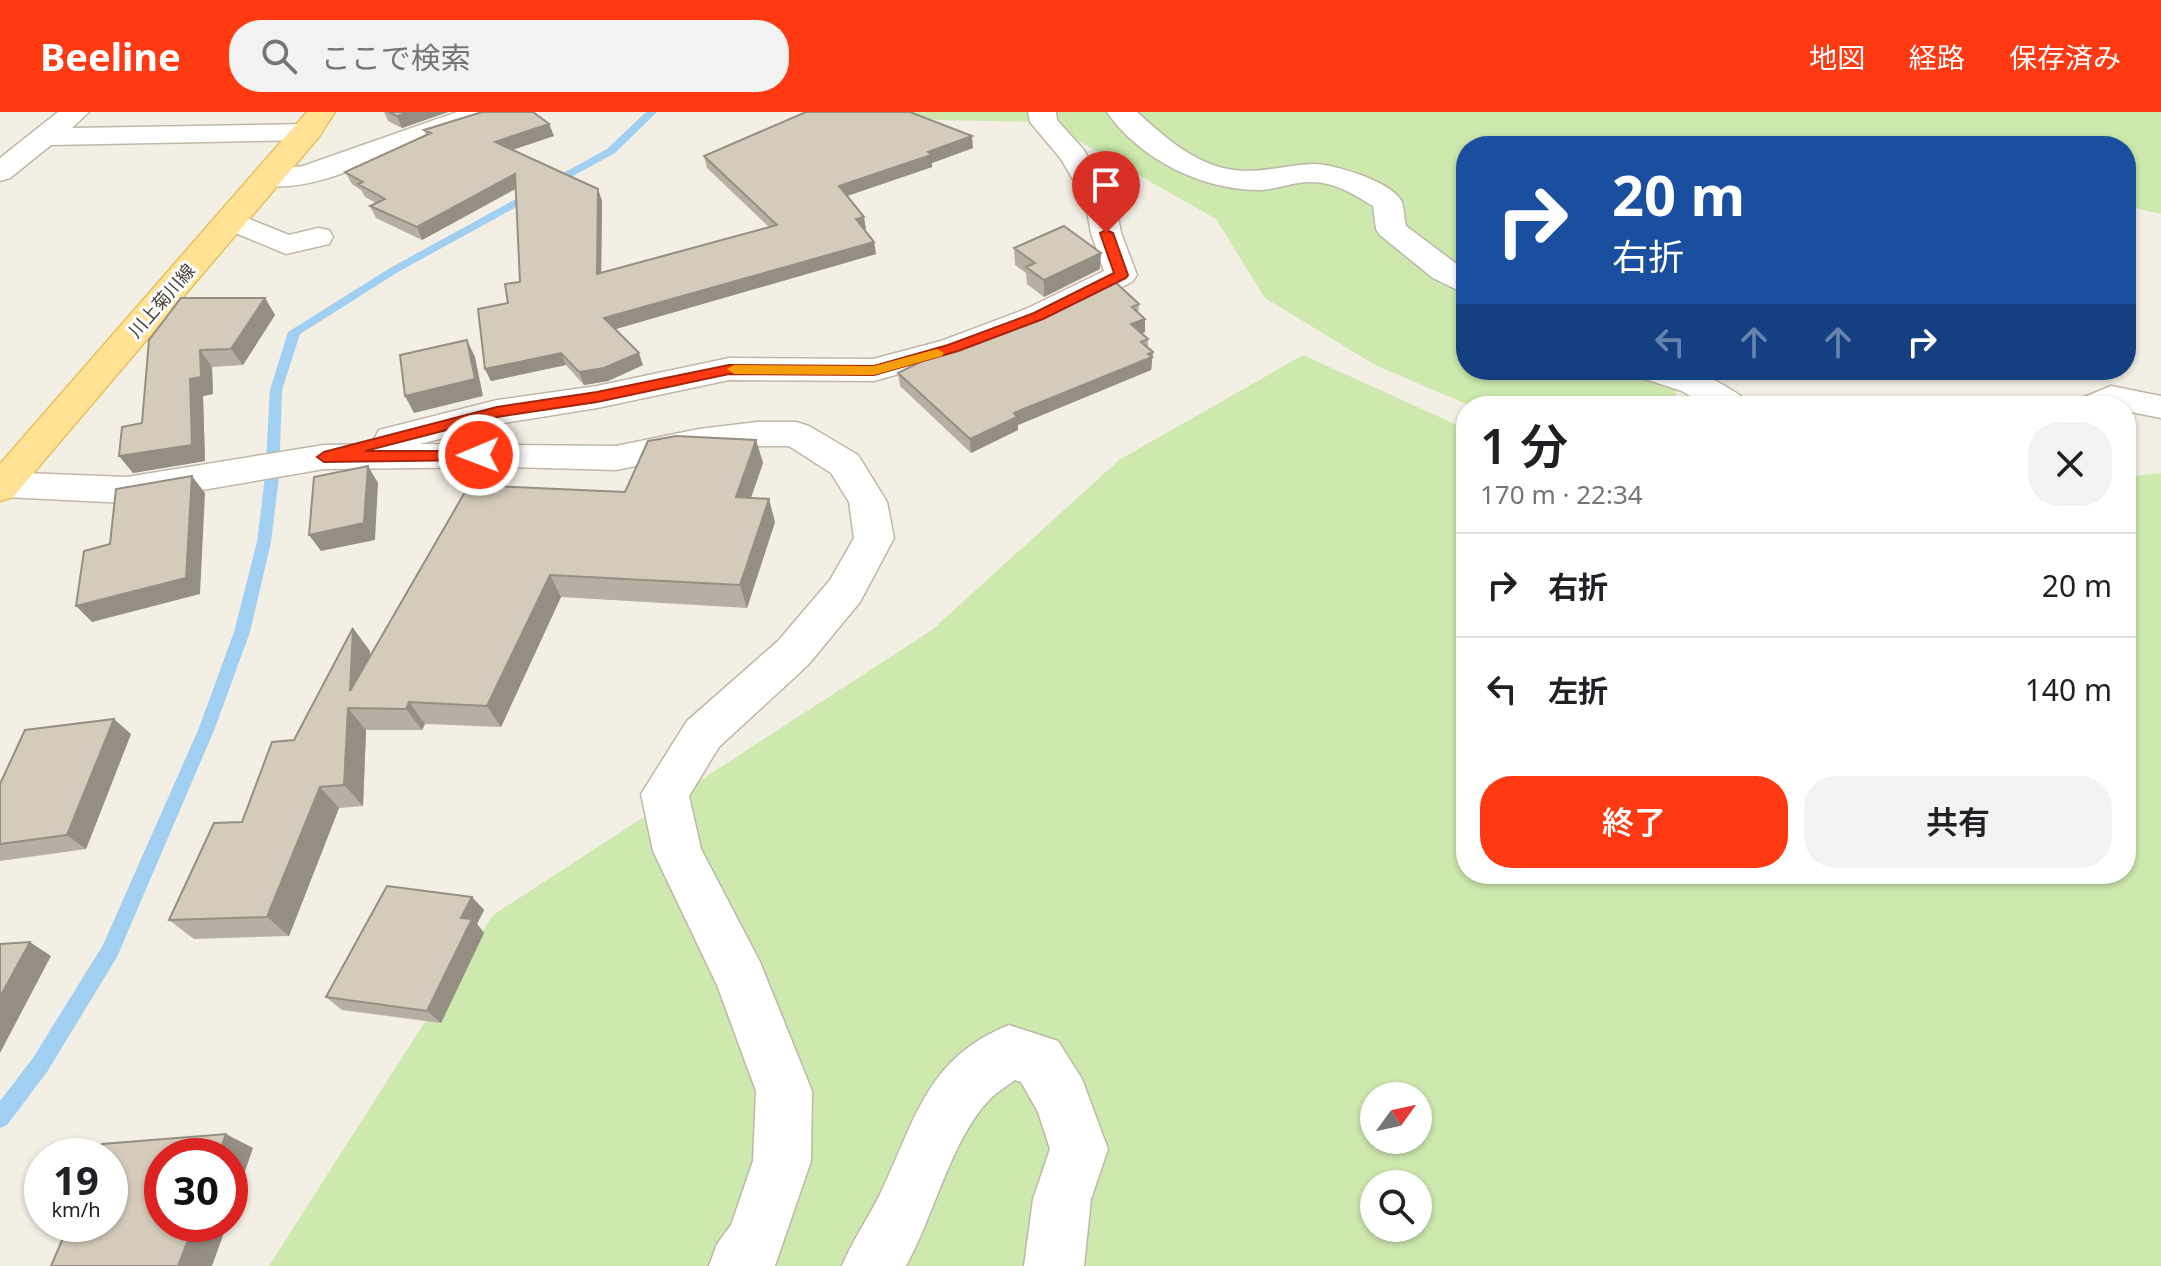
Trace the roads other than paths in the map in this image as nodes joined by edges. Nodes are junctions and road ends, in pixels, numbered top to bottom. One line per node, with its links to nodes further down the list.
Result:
1 (75, 112): 6 (street)
2 (486, 112): 9 (street)
3 (1042, 112): 17 (street)
4 (1121, 112): 12 (street)
5 (315, 122): 6 (street); 9 (main road, 川上菊川線)
6 (44, 137): 7 (street); 8 (street)
7 (0, 140)
8 (0, 172)
9 (269, 178): 10 (main road, 川上菊川線)
10 (232, 221): 11 (street); 18 (main road, 川上菊川線)
11 (318, 237)
12 (1456, 278)
13 (1685, 380): 14 (street)
14 (1715, 396)
15 (2136, 402): 16 (street)
16 (2161, 407)
17 (307, 459): 18 (street); 19 (street)
18 (2, 486)
19 (739, 1266)
20 (872, 1266): 21 (street)
21 (1054, 1266)

